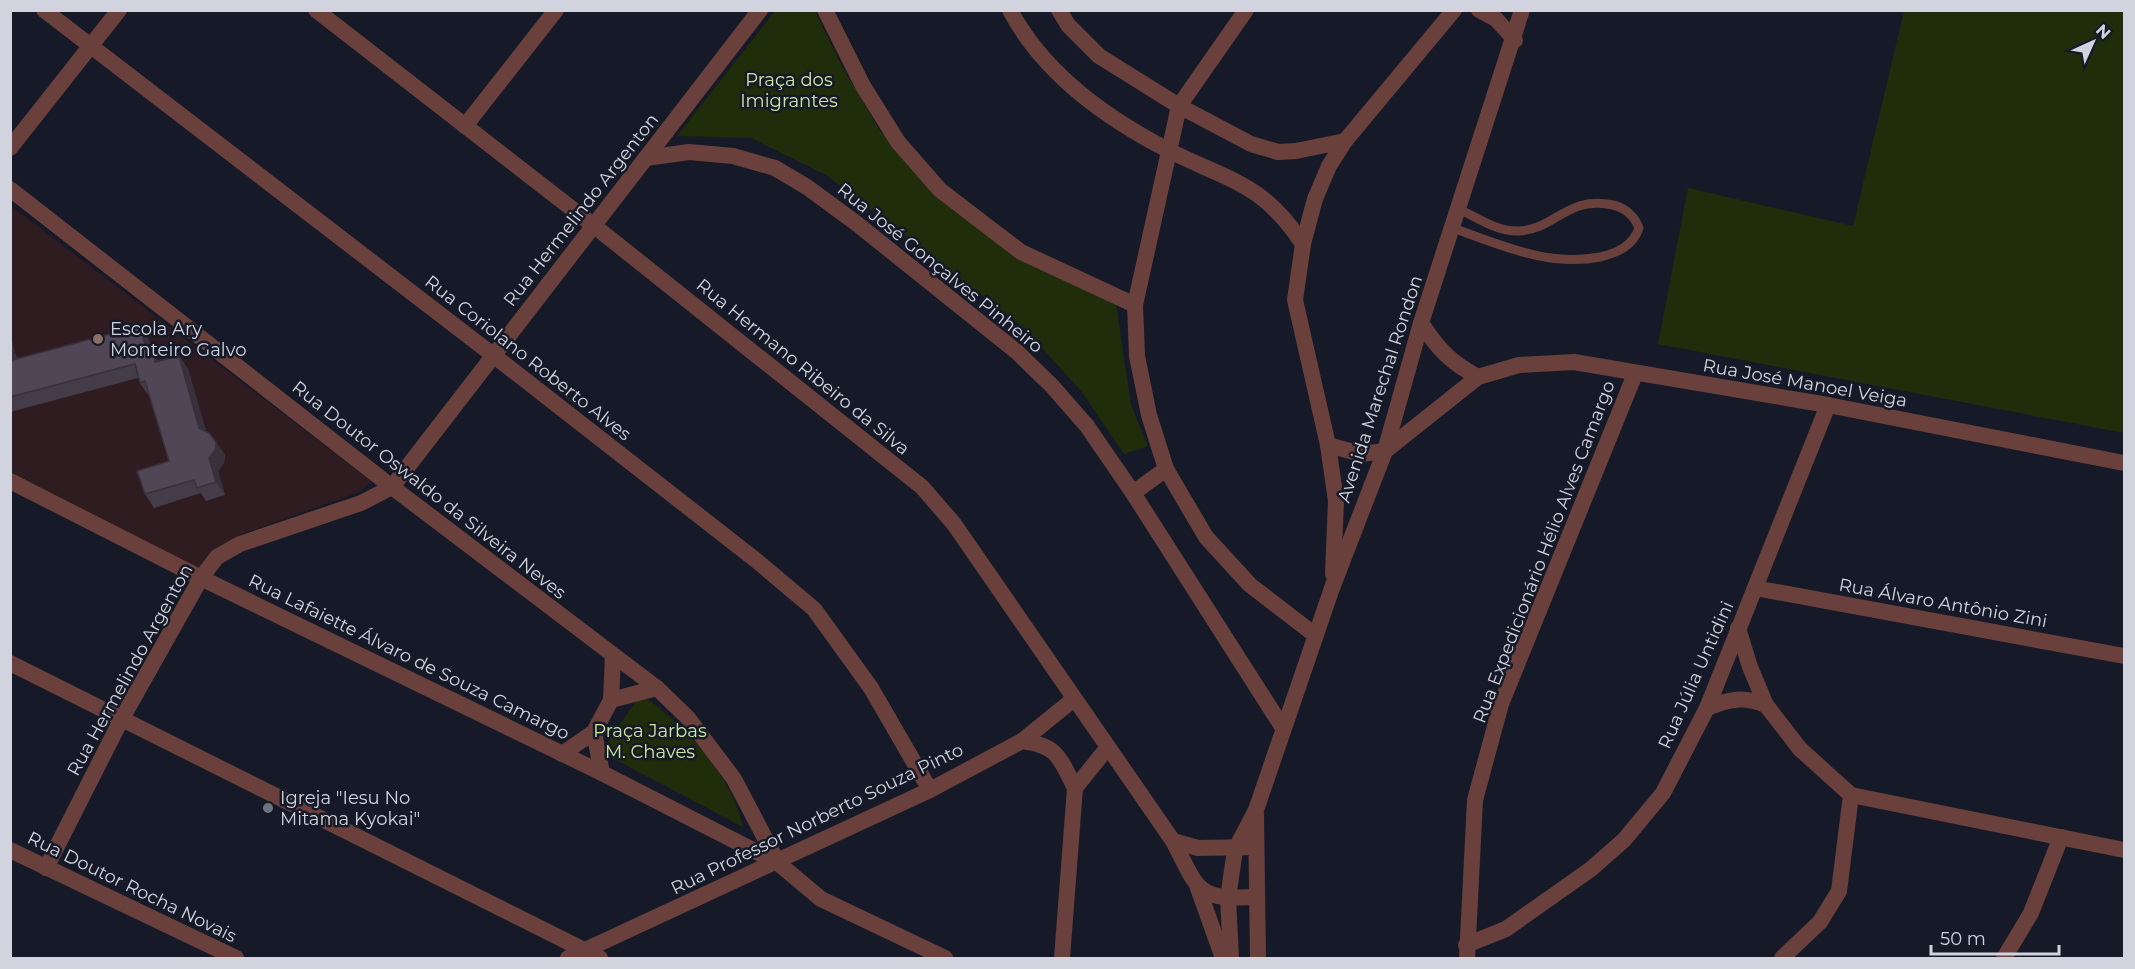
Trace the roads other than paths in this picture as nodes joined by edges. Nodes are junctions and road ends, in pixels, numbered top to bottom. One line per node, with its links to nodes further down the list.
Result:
1 (44, 10): 14 (street, Rua Coriolano Roberto Alves)
2 (119, 10): 14 (street)
3 (316, 10): 16 (street, Rua Hermano Ribeiro da Silva)
4 (556, 10): 16 (street)
5 (760, 10): 20 (street, Rua Hermelindo Argenton)
6 (825, 10): 26 (street)
7 (1010, 10): 19 (street)
8 (1059, 10): 15 (street)
9 (1246, 10): 15 (street)
10 (1454, 10): 17 (street)
11 (1479, 10): 13 (street)
12 (1522, 10): 13 (street, Avenida Marechal Rondon)
13 (1515, 40): 22 (street, Avenida Marechal Rondon)
14 (90, 47): 18 (street); 28 (street, Rua Coriolano Roberto Alves)
15 (1179, 106): 17 (street); 19 (street)
16 (465, 126): 23 (street, Rua Hermano Ribeiro da Silva)
17 (1345, 141): 25 (street)
18 (10, 148)
19 (1167, 150): 25 (street); 26 (street)
20 (646, 158): 23 (street, Rua Hermelindo Argenton); 38 (street, Rua José Gonçalves Pinheiro)
21 (10, 189): 37 (street, Rua Doutor Oswaldo da Silveira Neves)
22 (1459, 209): 24 (street, Avenida Marechal Rondon); 24 (lane)
23 (593, 225): 28 (street, Rua Hermelindo Argenton); 48 (street, Rua Hermano Ribeiro da Silva)
24 (1453, 228): 27 (street, Avenida Marechal Rondon)
25 (1304, 244): 32 (street)
26 (1135, 305): 35 (street)
27 (1421, 323): 30 (street); 33 (street, Avenida Marechal Rondon)
28 (493, 355): 37 (street, Rua Hermelindo Argenton); 60 (street, Rua Coriolano Roberto Alves)
29 (1635, 374): 30 (street, Rua José Manoel Veiga); 31 (street, Rua José Manoel Veiga); 75 (street, Rua Expedicionário Hélio Alves Camargo)
30 (1478, 377): 33 (street, Rua José Manoel Veiga)
31 (1828, 405): 34 (street, Rua José Manoel Veiga); 41 (street, Rua Júlia Untidini)
32 (1328, 445): 33 (street); 40 (street)
33 (1385, 451): 40 (street, Avenida Marechal Rondon)
34 (2124, 463)
35 (1166, 469): 38 (street); 43 (street)
36 (10, 481): 39 (street, Rua Lafaiette Álvaro de Souza Camargo)
37 (392, 487): 39 (street, Rua Hermelindo Argenton); 44 (street, Rua Doutor Oswaldo da Silveira Neves)
38 (1134, 493): 53 (street, Rua José Gonçalves Pinheiro)
39 (201, 578): 52 (street, Rua Hermelindo Argenton); 57 (street, Rua Lafaiette Álvaro de Souza Camargo)
40 (1332, 588): 43 (street, Avenida Marechal Rondon)
41 (1755, 588): 42 (street, Rua Júlia Untidini); 45 (street, Rua Álvaro Antônio Zini)
42 (1738, 628): 50 (street); 51 (street, Rua Júlia Untidini)
43 (1315, 635): 53 (street, Avenida Marechal Rondon)
44 (613, 655): 47 (street, Rua Doutor Oswaldo da Silveira Neves); 49 (street)
45 (2124, 656)
46 (10, 663): 52 (street)
47 (657, 688): 49 (street); 69 (street, Rua Doutor Oswaldo da Silveira Neves)
48 (1074, 699): 55 (street, Rua Professor Norberto Souza Pinto); 56 (street, Rua Hermano Ribeiro da Silva)
49 (611, 700): 54 (street)
50 (1766, 705): 51 (street); 61 (street)
51 (1707, 708): 75 (street, Rua Júlia Untidini)
52 (121, 720): 70 (street, Rua Hermelindo Argenton); 74 (street)
53 (1283, 728): 62 (street, Avenida Marechal Rondon)
54 (594, 732): 57 (street); 58 (street)
55 (1022, 741): 59 (street); 60 (street, Rua Professor Norberto Souza Pinto)
56 (1108, 747): 59 (street); 64 (street, Rua Hermano Ribeiro da Silva)
57 (562, 754): 58 (street, Rua Lafaiette Álvaro de Souza Camargo)
58 (602, 773): 69 (street, Rua Lafaiette Álvaro de Souza Camargo)
59 (1075, 788): 80 (street)
60 (930, 790): 69 (street, Rua Professor Norberto Souza Pinto)
61 (1851, 795): 63 (street); 84 (street)
62 (1256, 810): 65 (street, Avenida Marechal Rondon); 67 (street, Avenida Marechal Rondon)
63 (2061, 837): 68 (street); 85 (street)
64 (1173, 842): 67 (street); 71 (street, Rua Hermano Ribeiro da Silva)
65 (1255, 847): 67 (street); 72 (street, Avenida Marechal Rondon)
66 (10, 850): 70 (street, Rua Doutor Rocha Novais)
67 (1235, 850): 73 (street, Avenida Marechal Rondon)
68 (2124, 850)
69 (778, 863): 74 (street, Rua Professor Norberto Souza Pinto); 79 (street, Rua Lafaiette Álvaro de Souza Camargo)
70 (46, 868): 76 (street, Rua Doutor Rocha Novais)
71 (1198, 888): 73 (street); 81 (street, Rua Hermano Ribeiro da Silva)
72 (1255, 897): 73 (street); 83 (street, Avenida Marechal Rondon)
73 (1228, 898): 82 (street, Avenida Marechal Rondon)
74 (584, 950): 77 (street, Rua Professor Norberto Souza Pinto); 78 (street)
75 (1466, 952)
76 (236, 958)
77 (568, 958)
78 (600, 958)
79 (945, 958)
80 (1062, 958)
81 (1223, 958)
82 (1232, 958)
83 (1258, 958)
84 (1782, 958)
85 (2004, 958)

